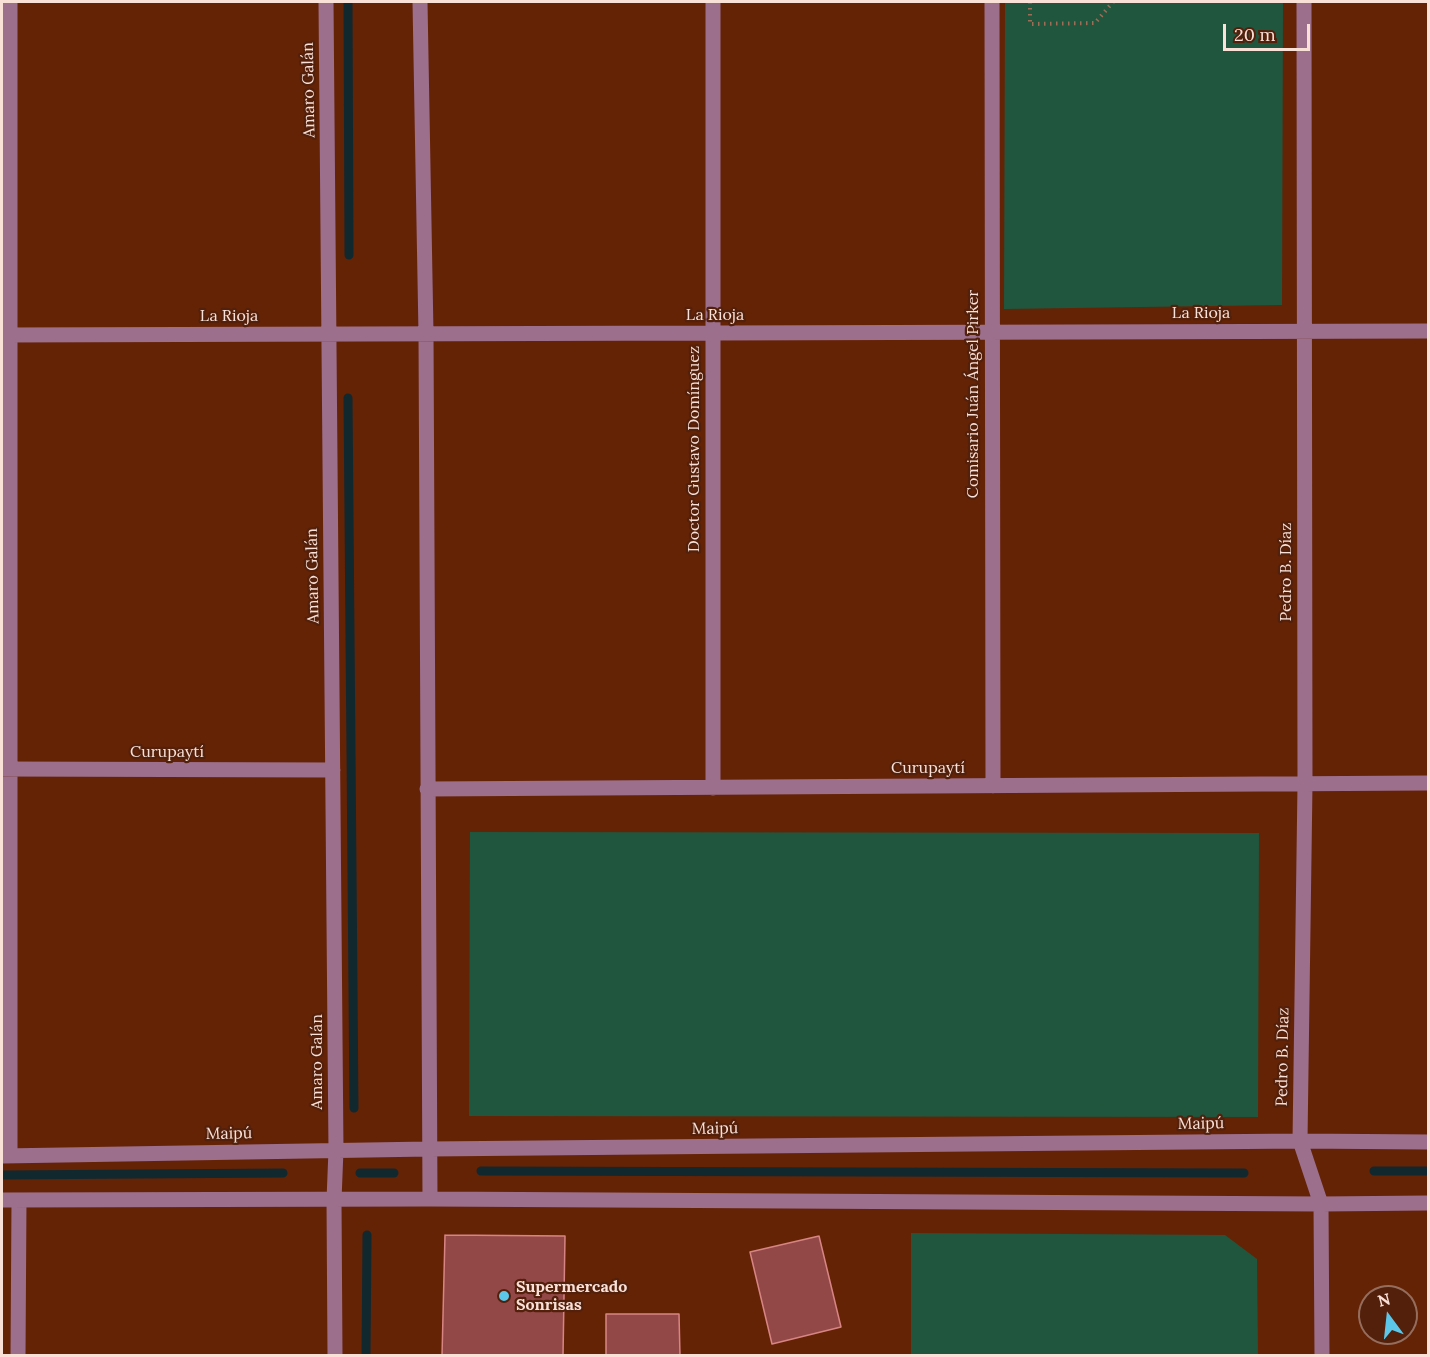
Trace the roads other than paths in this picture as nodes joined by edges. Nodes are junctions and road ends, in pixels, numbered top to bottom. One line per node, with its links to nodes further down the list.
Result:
1 (10, 2): 13 (street)
2 (326, 2): 11 (street, Amaro Galán)
3 (420, 2): 12 (street)
4 (713, 2): 10 (street, Doctor Gustavo Domínguez)
5 (992, 2): 9 (street, Comisario Juán Ángel Pirker)
6 (1304, 2): 7 (street, Pedro B. Díaz)
7 (1304, 331): 8 (street, La Rioja); 9 (street, La Rioja); 17 (street, Pedro B. Díaz)
8 (1428, 331)
9 (991, 332): 10 (street, La Rioja); 18 (street, Comisario Juán Ángel Pirker)
10 (712, 333): 12 (street, La Rioja); 19 (street, Doctor Gustavo Domínguez)
11 (329, 334): 12 (street, La Rioja); 13 (street, La Rioja); 15 (street, Amaro Galán)
12 (426, 334): 20 (street)
13 (5, 335): 14 (street)
14 (5, 769): 15 (street, Curupaytí); 25 (street)
15 (333, 770): 24 (street, Amaro Galán)
16 (1428, 783): 17 (street, Curupaytí)
17 (1305, 784): 18 (street, Curupaytí); 21 (street, Pedro B. Díaz)
18 (993, 786): 19 (street, Curupaytí)
19 (713, 788): 20 (street, Curupaytí)
20 (427, 789): 23 (street)
21 (1300, 1141): 22 (street, Maipú); 23 (street, Maipú); 31 (street, Pedro B. Díaz)
22 (1428, 1142)
23 (429, 1149): 24 (street, Maipú); 26 (street)
24 (336, 1150): 25 (street, Maipú); 29 (street, Amaro Galán)
25 (5, 1156)
26 (430, 1199): 29 (street); 31 (street)
27 (2, 1200): 28 (street)
28 (18, 1200): 29 (street); 32 (street)
29 (334, 1200): 33 (street)
30 (1428, 1203): 31 (street)
31 (1321, 1204): 34 (street)
32 (18, 1356)
33 (335, 1356)
34 (1322, 1356)

